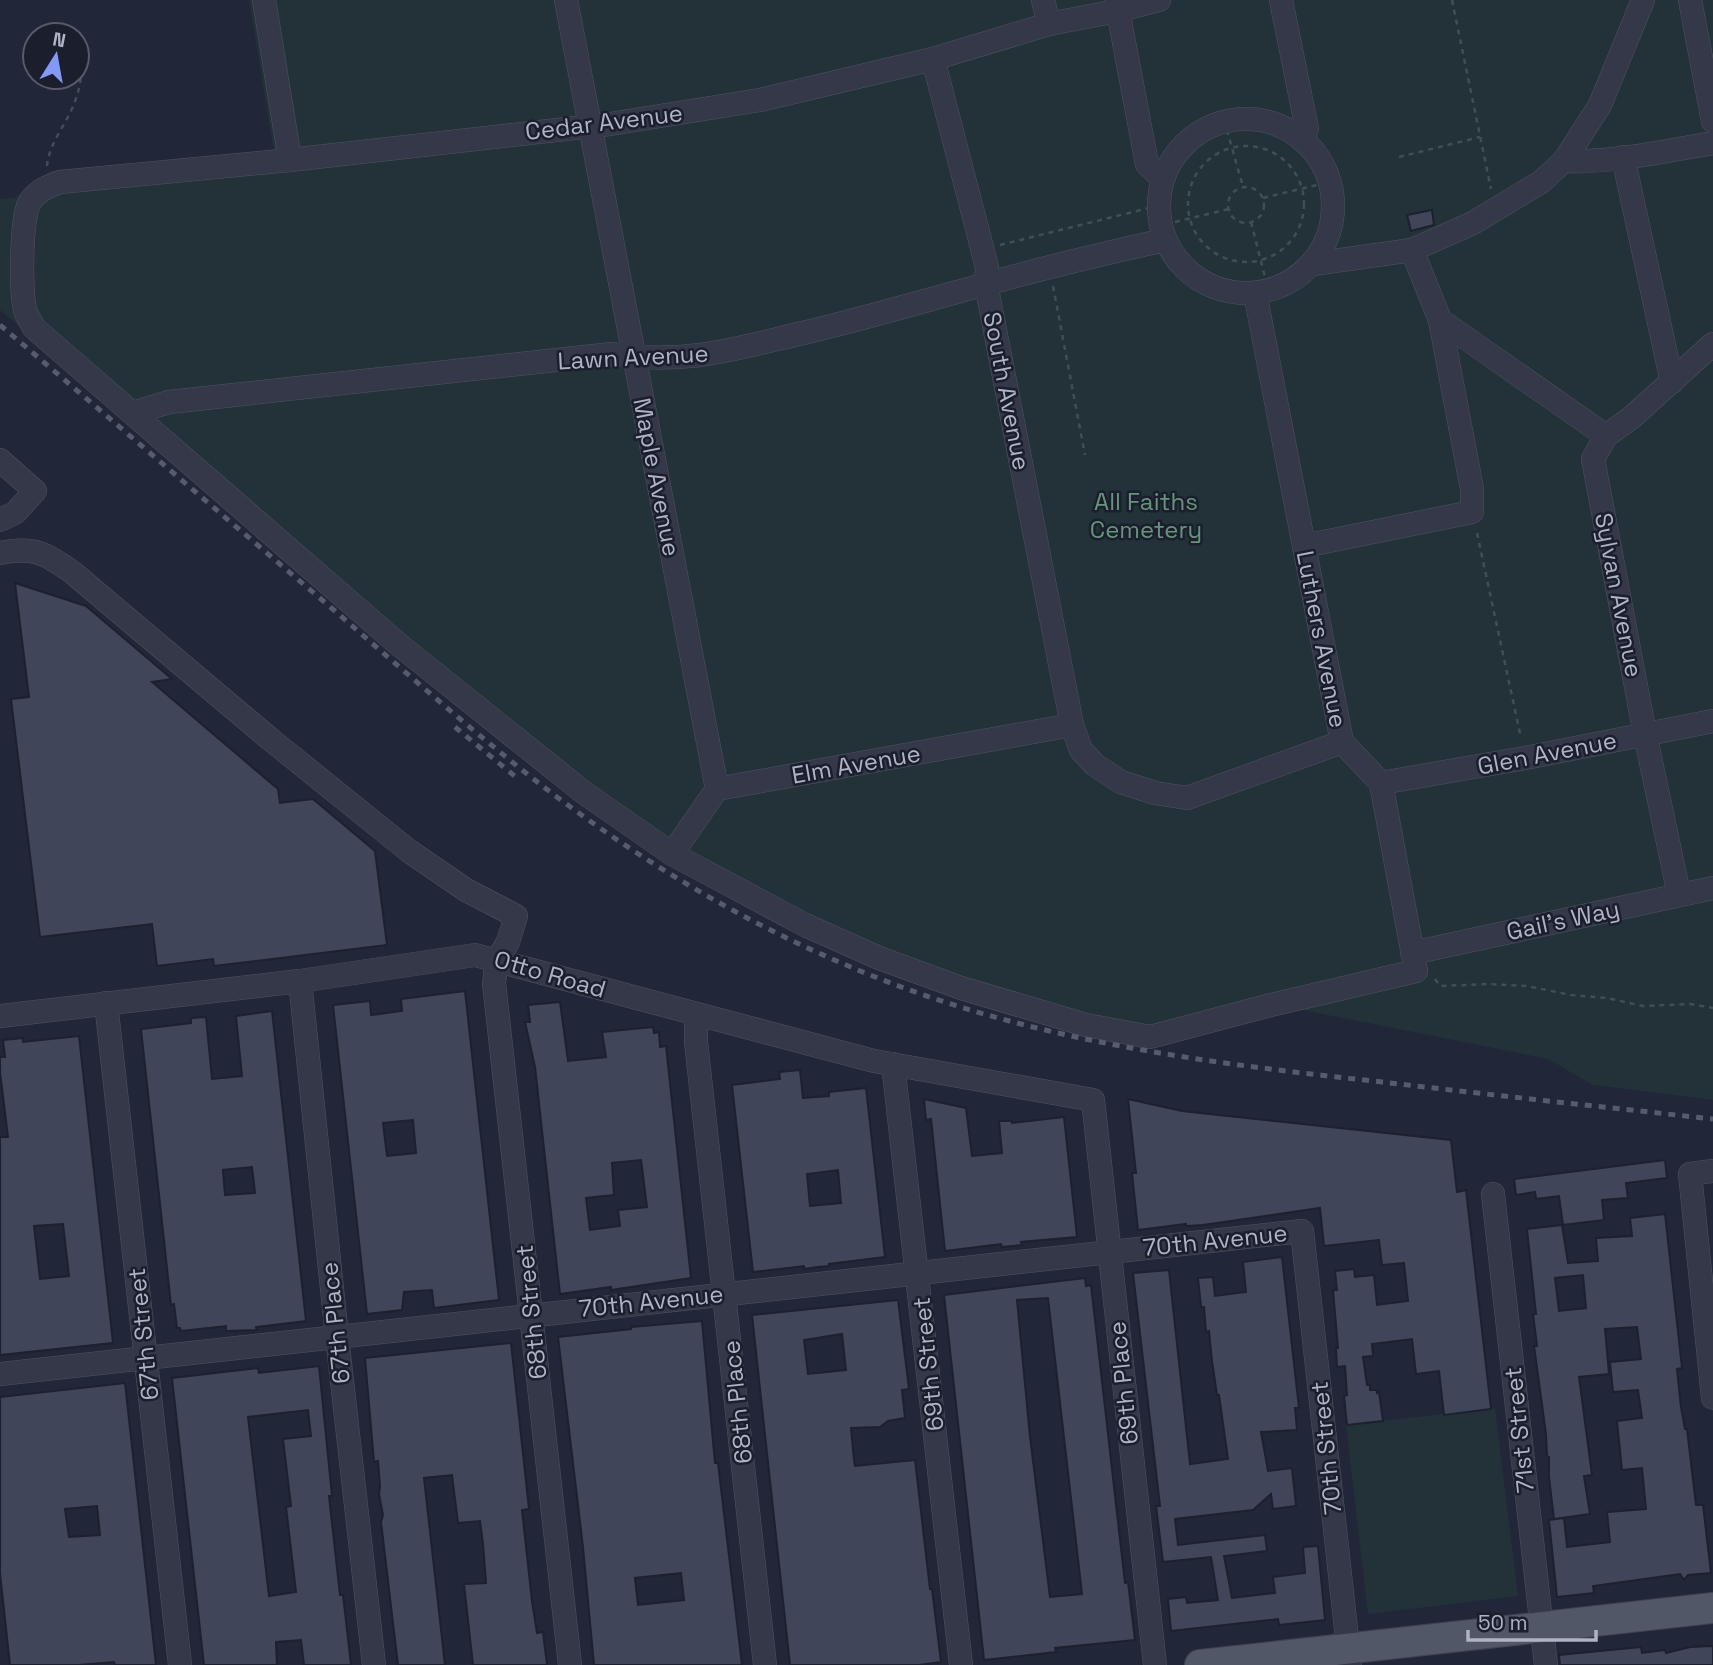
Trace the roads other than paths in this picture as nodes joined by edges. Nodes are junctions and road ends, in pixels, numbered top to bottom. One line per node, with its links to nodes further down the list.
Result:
1 (264, 0): 16 (street)
2 (566, 0): 12 (street, Maple Avenue)
3 (1043, 0): 9 (street)
4 (1159, 0): 8 (street, Cedar Avenue)
5 (1281, 0): 13 (street)
6 (1643, 0): 17 (street)
7 (1690, 0): 11 (street)
8 (1116, 6): 9 (street, Cedar Avenue); 18 (street)
9 (1049, 24): 10 (street, Cedar Avenue)
10 (933, 58): 12 (street, Cedar Avenue); 23 (street, South Avenue)
11 (1713, 121)
12 (589, 125): 16 (street, Cedar Avenue); 27 (street, Maple Avenue)
13 (1301, 139): 18 (street); 22 (street)
14 (1713, 143): 15 (street)
15 (1623, 157): 17 (street); 28 (street)
16 (290, 160): 19 (street, Cedar Avenue)
17 (1564, 161): 21 (street)
18 (1163, 179): 20 (street)
19 (50, 186): 29 (street, Gail's Way)
20 (1164, 223): 23 (street, Lawn Avenue); 24 (street)
21 (1412, 250): 22 (street); 25 (street)
22 (1313, 264): 24 (street)
23 (986, 284): 27 (street, Lawn Avenue); 37 (street, South Avenue)
24 (1261, 287): 33 (street, Luthers Avenue)
25 (1440, 320): 30 (street); 33 (street)
26 (1713, 344): 28 (street)
27 (633, 357): 29 (street, Lawn Avenue); 41 (street, Maple Avenue)
28 (1672, 382): 30 (street)
29 (133, 413): 42 (street, Gail's Way)
30 (1606, 436): 38 (street, Sylvan Avenue)
31 (0, 460): 32 (street)
32 (0, 521): 34 (street)
33 (1304, 546): 39 (street, Luthers Avenue)
34 (34, 550): 35 (street); 45 (street)
35 (0, 553)
36 (1713, 721): 38 (street, Glen Avenue)
37 (1072, 725): 39 (street, South Avenue); 41 (street, Elm Avenue)
38 (1645, 734): 40 (street, Glen Avenue); 44 (street, Sylvan Avenue)
39 (1342, 741): 40 (street, Luthers Avenue)
40 (1381, 783): 46 (street)
41 (717, 789): 42 (street)
42 (672, 855): 46 (street, Gail's Way)
43 (1713, 888): 44 (street, Gail's Way)
44 (1679, 894): 46 (street, Gail's Way)
45 (497, 960): 47 (street, Otto Road); 49 (street, Otto Road); 59 (street, 68th Street)
46 (1414, 962)
47 (300, 981): 48 (street, Otto Road); 60 (street, 67th Place)
48 (106, 1003): 50 (street, Otto Road); 61 (street, 67th Street)
49 (696, 1014): 51 (street, Otto Road); 58 (street, 68th Place)
50 (0, 1016)
51 (893, 1064): 52 (street, Otto Road); 57 (street, 69th Street)
52 (1093, 1100): 56 (street, 69th Place)
53 (1713, 1171): 63 (street)
54 (1493, 1195): 65 (street, 71st Street)
55 (1302, 1231): 56 (street, 70th Avenue); 66 (street, 70th Street)
56 (1108, 1251): 57 (street, 70th Avenue); 72 (street, 69th Place)
57 (918, 1272): 58 (street, 70th Avenue); 71 (street, 69th Street)
58 (723, 1294): 59 (street, 70th Avenue); 70 (street, 68th Place)
59 (531, 1313): 60 (street, 70th Avenue); 69 (street, 68th Street)
60 (337, 1337): 61 (street, 70th Avenue); 68 (street, 67th Place)
61 (146, 1357): 62 (street, 70th Avenue); 67 (street, 67th Street)
62 (0, 1374)
63 (1713, 1398)
64 (1713, 1608): 65 (main road)
65 (1542, 1628): 66 (main road); 74 (street, 71st Street)
66 (1350, 1657): 73 (main road)
67 (180, 1665)
68 (374, 1665)
69 (570, 1665)
70 (765, 1665)
71 (961, 1665)
72 (1155, 1665)
73 (1200, 1665)
74 (1546, 1665)

